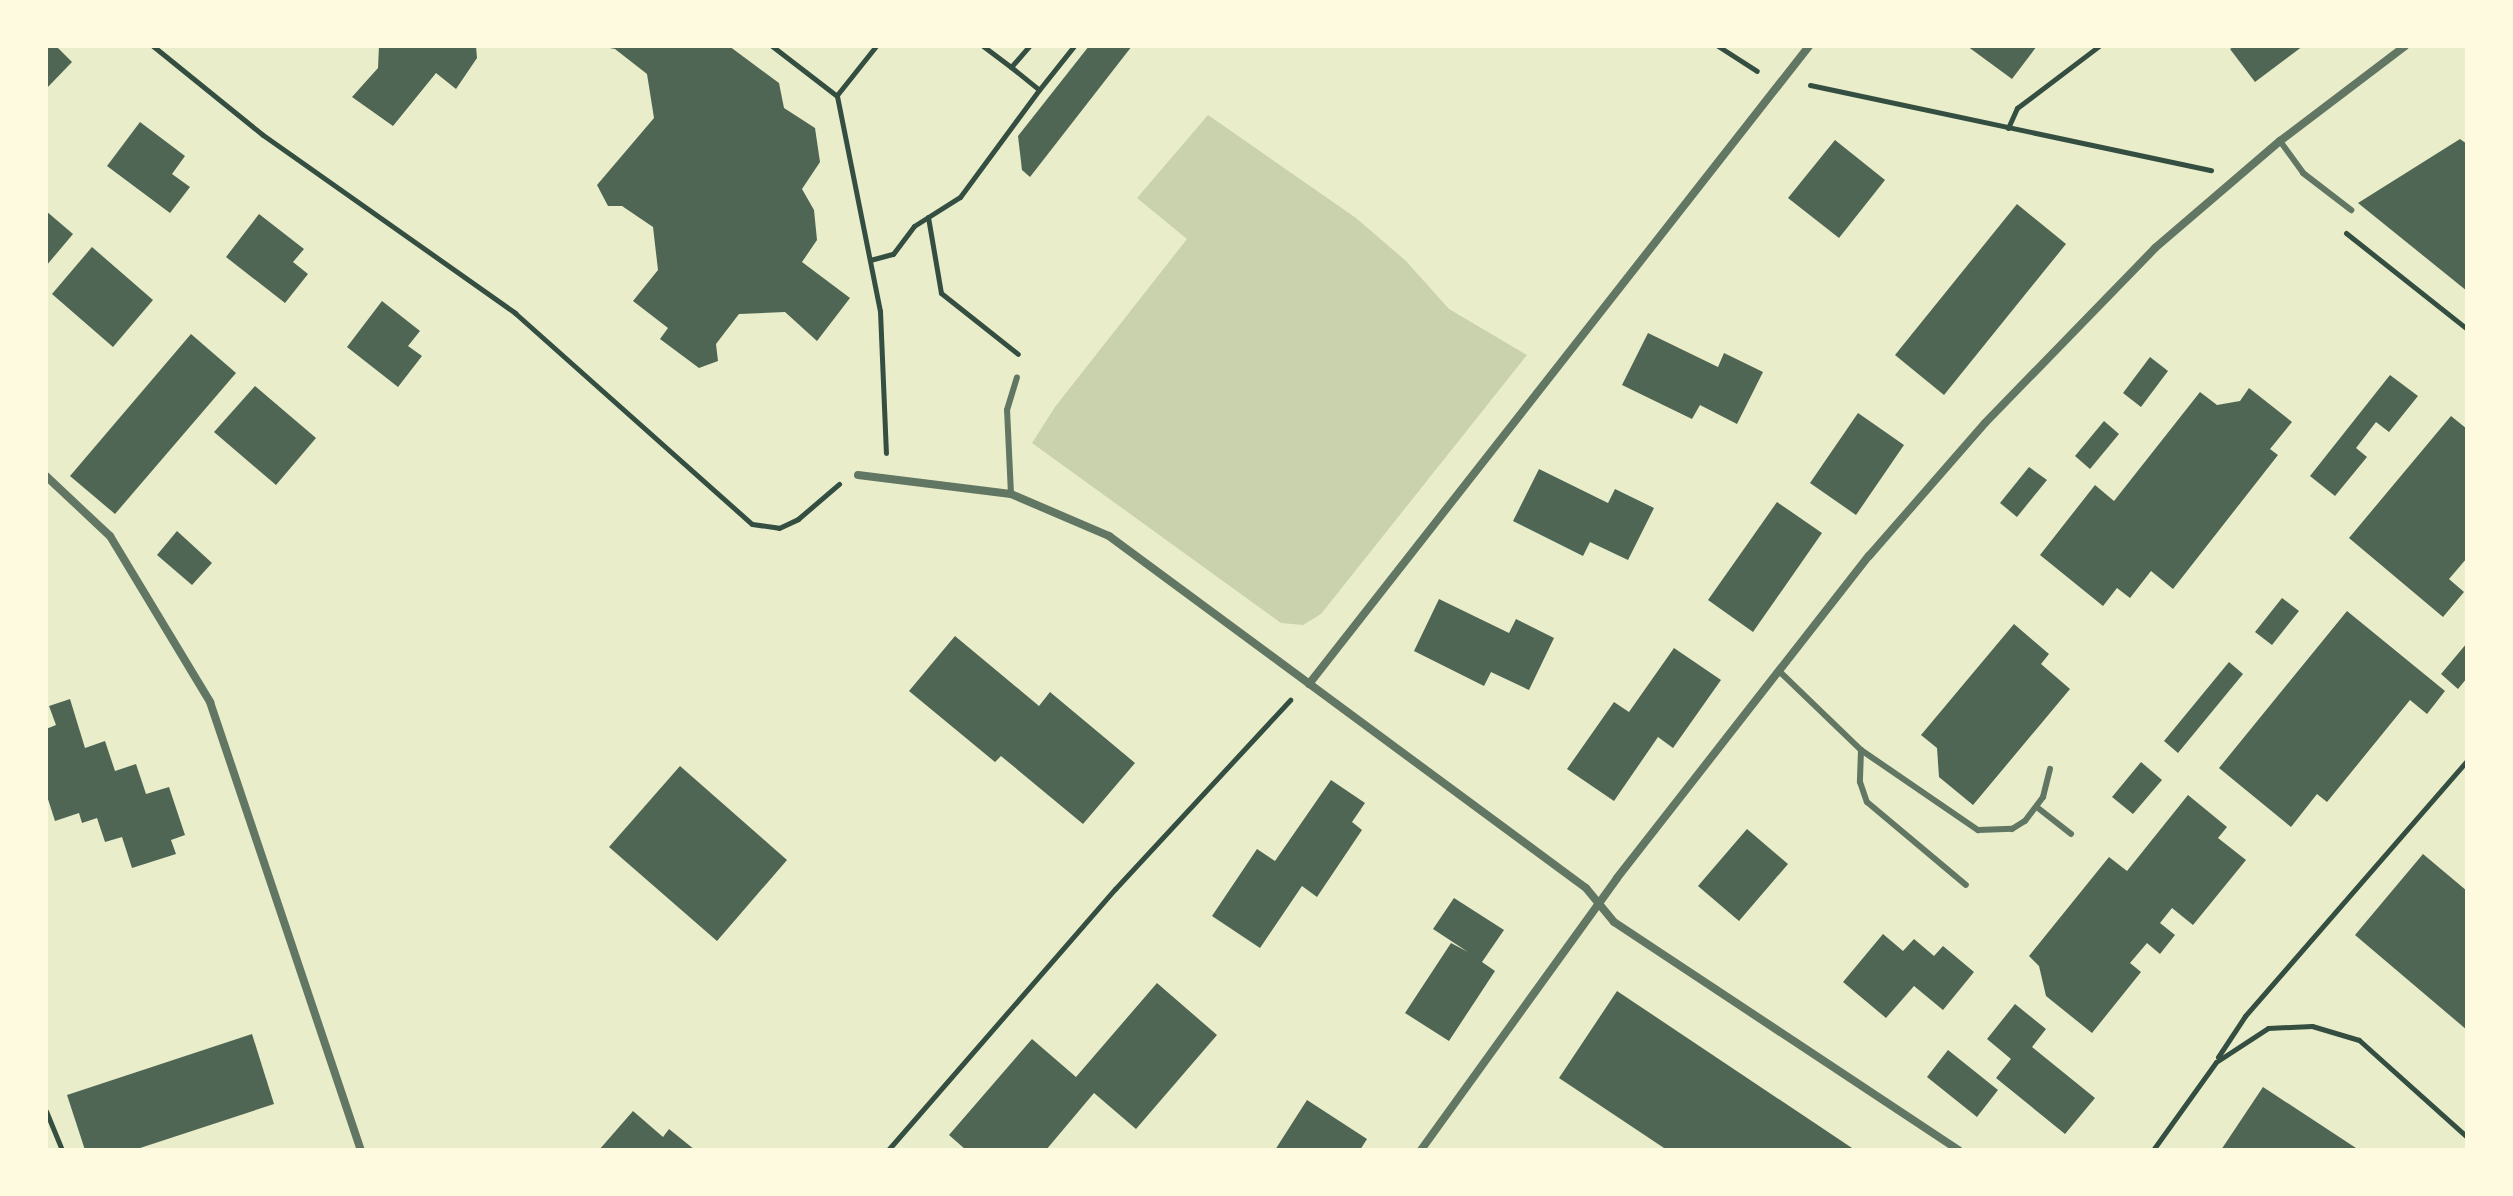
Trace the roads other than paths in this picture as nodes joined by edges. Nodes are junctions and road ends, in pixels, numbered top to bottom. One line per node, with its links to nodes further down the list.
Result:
1 (1809, 46): 10 (street)
2 (2405, 46): 3 (street)
3 (2280, 141): 4 (lane); 9 (street)
4 (2351, 210)
5 (1017, 377): 8 (lane)
6 (858, 475): 8 (street)
7 (46, 476): 17 (street)
8 (1011, 494): 10 (street)
9 (1779, 671): 11 (lane); 16 (street)
10 (1309, 684): 16 (street)
11 (1861, 750): 13 (lane); 15 (lane)
12 (2050, 769): 13 (lane)
13 (2038, 808): 14 (lane)
14 (2071, 834)
15 (1966, 885)
16 (1598, 903): 18 (street); 19 (street)
17 (361, 1150)
18 (1421, 1150)
19 (1959, 1150)

